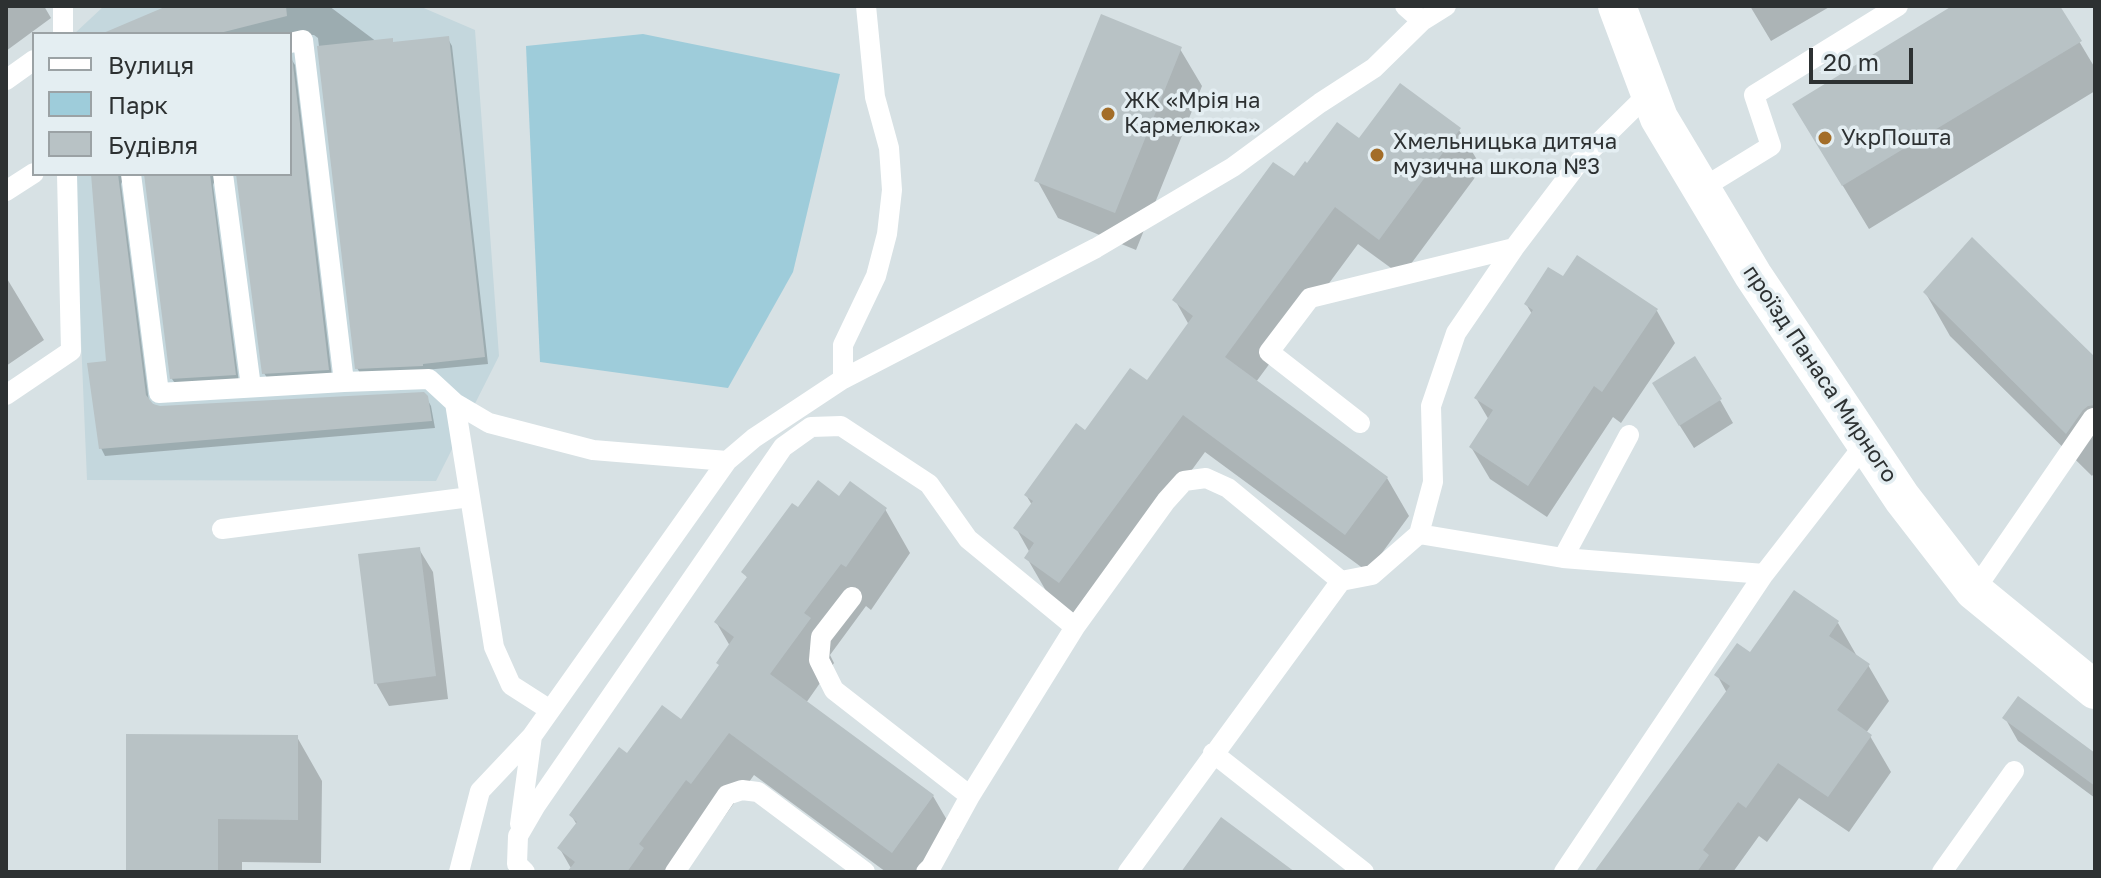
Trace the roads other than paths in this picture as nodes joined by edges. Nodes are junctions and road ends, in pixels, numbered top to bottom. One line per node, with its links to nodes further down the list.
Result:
1 (63, 6): 8 (lane)
2 (866, 6): 20 (lane)
3 (1405, 6): 7 (lane)
4 (1446, 6): 7 (lane)
5 (1617, 6): 12 (street, проїзд Панаса Мирного)
6 (1898, 6): 17 (lane)
7 (1422, 21): 20 (lane)
8 (63, 32)
9 (292, 43): 21 (lane)
10 (32, 61): 11 (lane)
11 (6, 80)
12 (1649, 93): 17 (street, проїзд Панаса Мирного); 19 (lane)
13 (32, 174): 18 (lane)
14 (67, 176): 23 (lane)
15 (131, 176): 22 (lane)
16 (223, 176): 22 (lane)
17 (1701, 189): 28 (street, проїзд Панаса Мирного)
18 (6, 191)
19 (1514, 248): 26 (lane); 32 (lane)
20 (843, 379): 29 (lane)
21 (344, 382): 22 (lane); 24 (lane)
22 (251, 387)
23 (6, 395)
24 (455, 403): 29 (lane); 30 (lane)
25 (2093, 418): 36 (lane)
26 (1360, 423)
27 (1629, 435): 33 (lane)
28 (1865, 444): 34 (lane); 36 (street, проїзд Панаса Мирного)
29 (727, 461): 40 (lane)
30 (470, 497): 31 (lane); 40 (lane)
31 (222, 529)
32 (1419, 534): 33 (lane); 35 (lane)
33 (1563, 558): 34 (lane)
34 (1764, 574): 53 (lane)
35 (1341, 581): 38 (lane); 42 (lane)
36 (1974, 591): 39 (street, проїзд Панаса Мирного)
37 (852, 597): 44 (lane)
38 (1075, 627): 44 (lane); 45 (lane)
39 (2095, 690)
40 (550, 710): 41 (lane)
41 (532, 736): 45 (lane); 46 (lane)
42 (1213, 753): 51 (lane); 52 (lane)
43 (2014, 771): 54 (lane)
44 (970, 796): 50 (lane)
45 (518, 836): 47 (lane)
46 (459, 872)
47 (525, 872)
48 (675, 872): 49 (lane)
49 (865, 872)
50 (926, 872)
51 (1128, 872)
52 (1364, 872)
53 (1564, 872)
54 (1942, 872)

